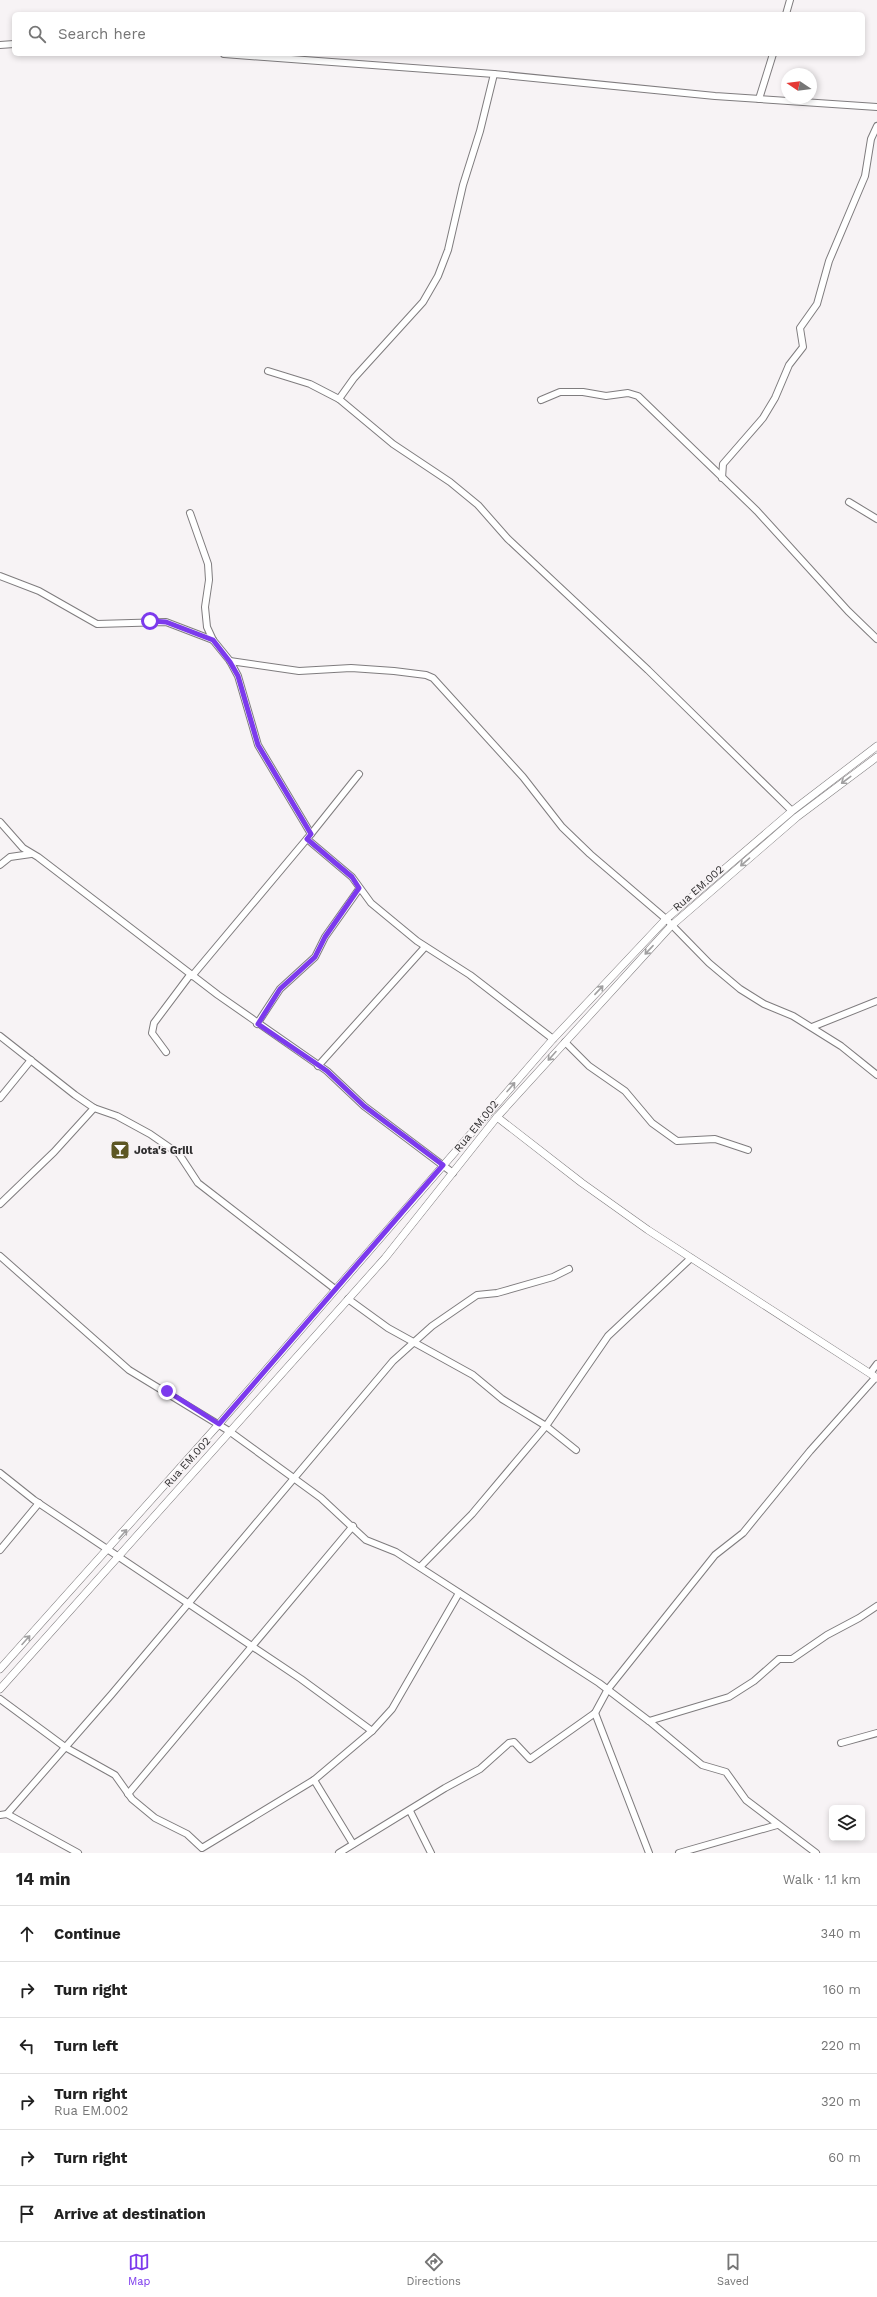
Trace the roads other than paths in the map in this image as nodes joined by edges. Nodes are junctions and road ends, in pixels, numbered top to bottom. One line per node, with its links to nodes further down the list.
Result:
1 (790, 0): 2 (street)
2 (787, 12)
3 (12, 44): 4 (street)
4 (0, 45)
5 (251, 56): 7 (street)
6 (772, 56): 8 (street)
7 (494, 74): 8 (street); 12 (street)
8 (759, 99): 9 (street)
9 (877, 107)
10 (877, 126): 14 (street)
11 (268, 371): 12 (street)
12 (339, 399): 25 (street)
13 (541, 400): 14 (street)
14 (722, 478): 19 (street)
15 (849, 502): 17 (street)
16 (190, 513): 20 (street)
17 (877, 519)
18 (0, 576): 20 (street)
19 (877, 639)
20 (213, 640): 21 (street)
21 (230, 662): 27 (street); 31 (street)
22 (877, 746): 25 (street, Rua EM.002)
23 (877, 756): 32 (street, Rua EM.002, one-way to 32)
24 (359, 774): 27 (street)
25 (792, 811): 31 (street, Rua EM.002)
26 (0, 822): 28 (street)
27 (309, 837): 30 (street); 34 (street)
28 (33, 854): 29 (street); 34 (street)
29 (0, 865)
30 (359, 888): 33 (street); 36 (street)
31 (666, 919): 32 (street); 39 (street, Rua EM.002, one-way to 31)
32 (671, 926): 37 (street); 40 (street, Rua EM.002, one-way to 40)
33 (425, 947): 39 (street); 43 (street)
34 (191, 976): 36 (street); 41 (street)
35 (877, 1001): 37 (street)
36 (258, 1024): 43 (street)
37 (812, 1027): 44 (street)
38 (0, 1036): 42 (street)
39 (554, 1038): 49 (street, Rua EM.002, one-way to 39)
40 (565, 1042): 47 (street, Rua EM.002, one-way to 47); 48 (street)
41 (166, 1052)
42 (31, 1060): 45 (street); 46 (street)
43 (318, 1066): 49 (street)
44 (877, 1075)
45 (0, 1098)
46 (94, 1108): 51 (street); 55 (street)
47 (497, 1117): 50 (street, Rua EM.002); 53 (street)
48 (748, 1150)
49 (443, 1165): 50 (street); 55 (street, Rua EM.002)
50 (453, 1172): 56 (street, Rua EM.002)
51 (0, 1204)
52 (0, 1256): 60 (street)
53 (691, 1258): 59 (street); 61 (street)
54 (569, 1269): 57 (street)
55 (335, 1289): 60 (street, Rua EM.002)
56 (348, 1299): 57 (street); 62 (street, Rua EM.002)
57 (415, 1342): 61 (street); 65 (street)
58 (877, 1364): 59 (street)
59 (874, 1376): 78 (street)
60 (219, 1424): 62 (street); 69 (street, Rua EM.002, one-way to 60)
61 (546, 1426): 63 (street); 71 (street)
62 (230, 1431): 65 (street); 70 (street, Rua EM.002)
63 (576, 1450)
64 (0, 1473): 66 (street)
65 (292, 1478): 67 (street); 73 (street)
66 (39, 1503): 68 (street); 69 (street)
67 (353, 1526): 71 (street); 75 (street)
68 (0, 1550)
69 (109, 1550): 70 (street); 76 (street, Rua EM.002, one-way to 69)
70 (119, 1555): 73 (street); 77 (street, Rua EM.002)
71 (420, 1567): 72 (street)
72 (460, 1593): 78 (street); 82 (street)
73 (188, 1603): 75 (street); 85 (street)
74 (877, 1606): 81 (street)
75 (252, 1646): 82 (street); 87 (street)
76 (0, 1669)
77 (0, 1689)
78 (608, 1689): 80 (street); 81 (street)
79 (0, 1699): 85 (street)
80 (595, 1713): 88 (street); 95 (street)
81 (649, 1721): 90 (street)
82 (372, 1731): 86 (street)
83 (877, 1733): 84 (street)
84 (841, 1743)
85 (65, 1747): 87 (street); 89 (street)
86 (314, 1780): 87 (street); 91 (street)
87 (128, 1794)
88 (410, 1811): 91 (street); 94 (street)
89 (3, 1814): 92 (street)
90 (777, 1825): 96 (street); 97 (street)
91 (353, 1844): 93 (street)
92 (78, 1853)
93 (339, 1853)
94 (431, 1853)
95 (649, 1853)
96 (679, 1853)
97 (816, 1853)

